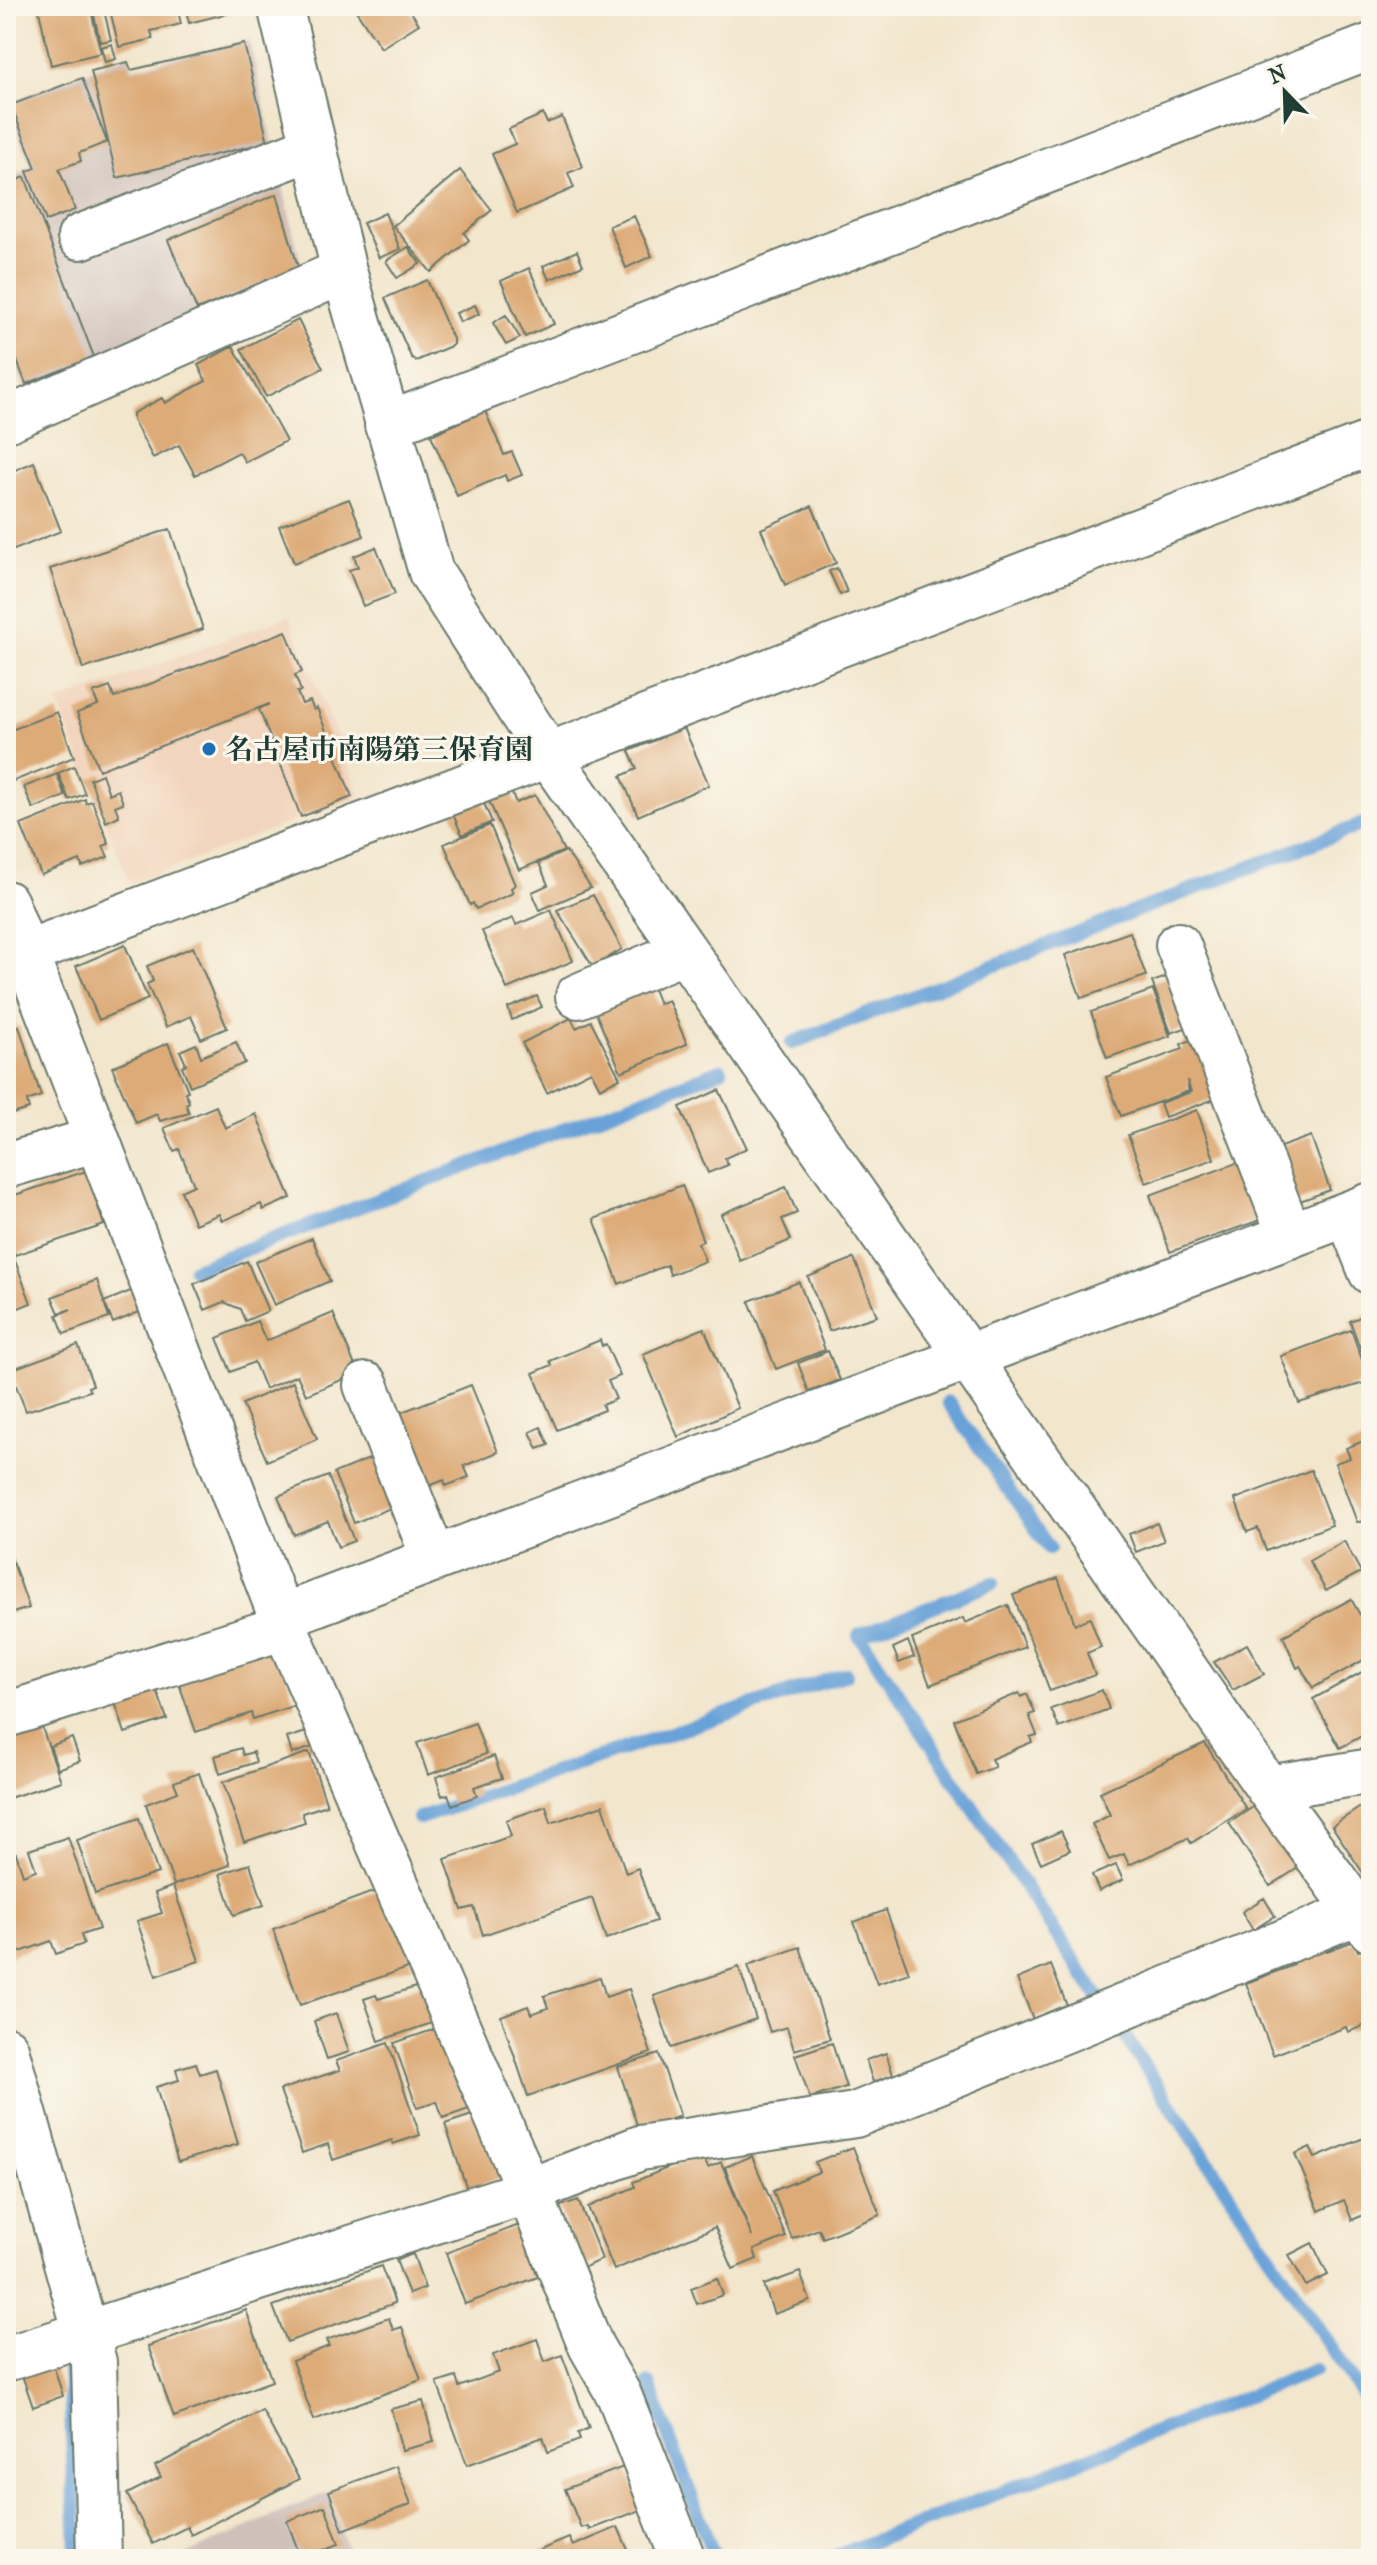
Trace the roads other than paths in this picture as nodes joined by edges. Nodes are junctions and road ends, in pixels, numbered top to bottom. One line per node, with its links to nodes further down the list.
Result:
1 (280, 6): 3 (street)
2 (1371, 46): 7 (street)
3 (314, 147): 4 (street); 5 (street)
4 (80, 237)
5 (344, 271): 6 (street); 7 (street)
6 (6, 420)
7 (387, 425): 9 (street)
8 (1371, 443): 9 (street)
9 (549, 756): 12 (street); 13 (street)
10 (6, 903): 13 (street)
11 (1178, 945): 18 (street)
12 (685, 951): 14 (street); 20 (street)
13 (26, 953): 15 (street)
14 (578, 996)
15 (94, 1140): 16 (street); 23 (street)
16 (6, 1166)
17 (1360, 1209): 18 (street); 19 (street)
18 (1290, 1236): 20 (street)
19 (1371, 1272)
20 (970, 1359): 22 (street); 26 (street)
21 (366, 1385): 22 (street)
22 (434, 1559): 23 (street)
23 (283, 1622): 24 (street); 29 (street)
24 (6, 1715)
25 (1371, 1771): 26 (street)
26 (1268, 1788): 27 (street)
27 (1365, 1921): 29 (street)
28 (6, 2049): 30 (street)
29 (529, 2191): 30 (street); 33 (street)
30 (86, 2333): 31 (street); 32 (street)
31 (6, 2359)
32 (99, 2559)
33 (683, 2559)

